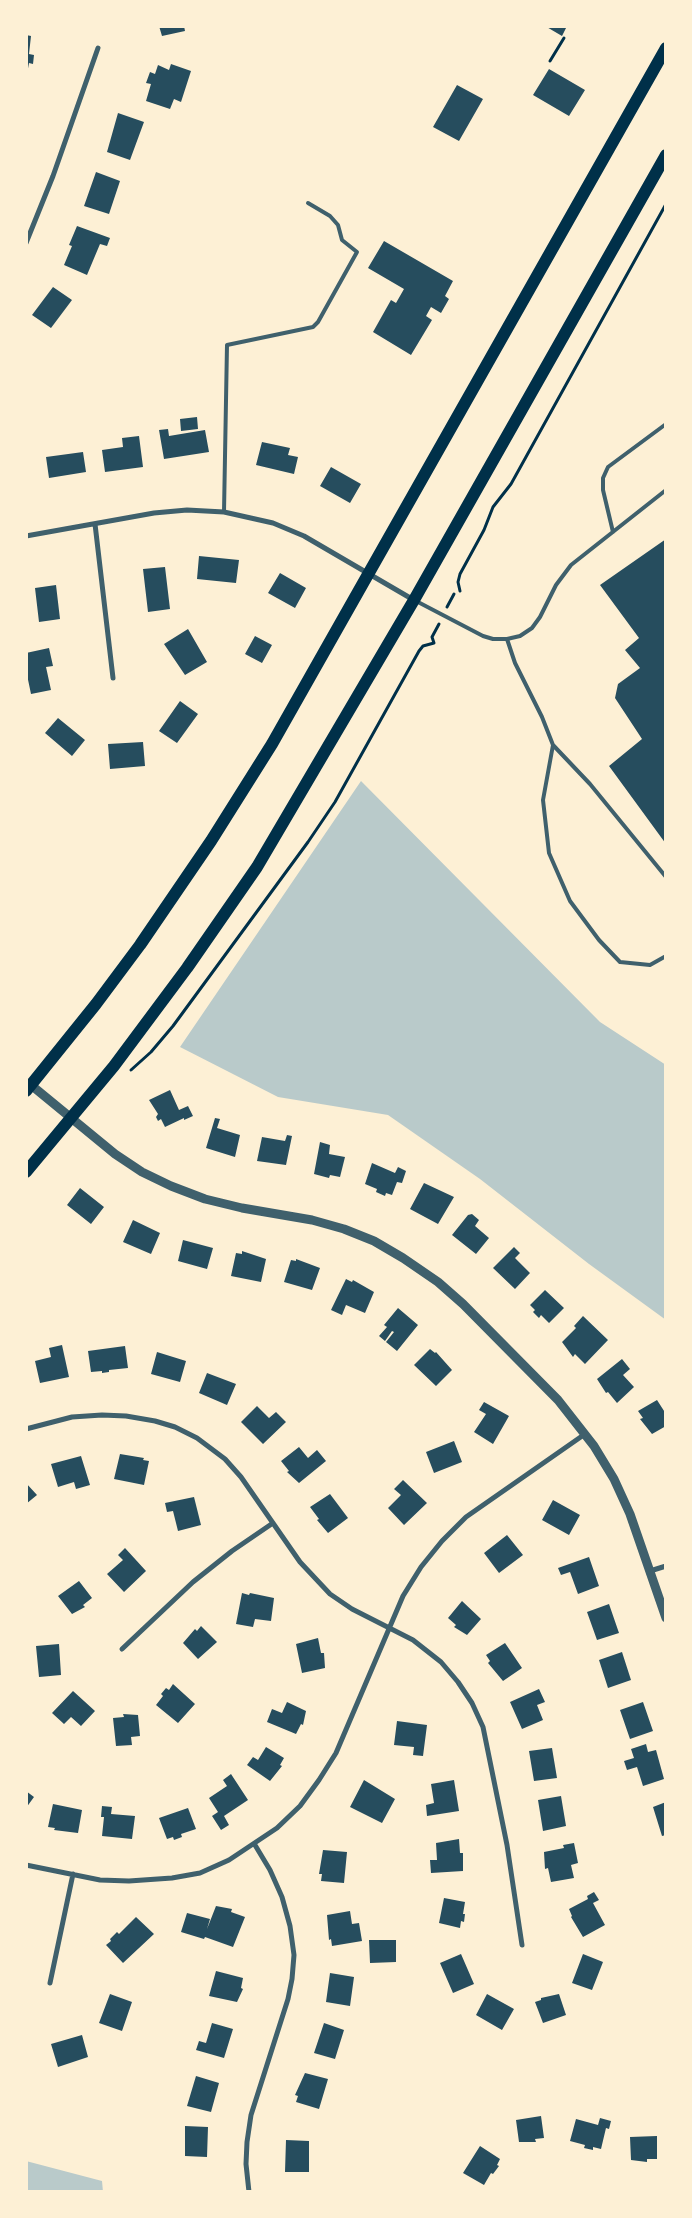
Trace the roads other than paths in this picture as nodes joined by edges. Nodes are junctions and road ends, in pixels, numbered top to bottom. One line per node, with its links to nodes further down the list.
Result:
1 (98, 48): 5 (street)
2 (666, 48): 12 (main road)
3 (666, 155): 13 (main road)
4 (308, 203): 8 (lane)
5 (26, 243)
6 (666, 424): 10 (lane)
7 (666, 490): 10 (lane)
8 (224, 512): 9 (street); 12 (street)
9 (95, 524): 11 (street); 15 (street)
10 (613, 532): 14 (lane)
11 (26, 536)
12 (368, 574): 13 (street); 19 (main road)
13 (414, 600): 14 (lane); 20 (main road)
14 (507, 639): 16 (lane)
15 (113, 678)
16 (553, 745): 17 (lane); 18 (lane)
17 (666, 878)
18 (666, 956)
19 (28, 1085): 20 (street)
20 (72, 1118): 21 (main road); 23 (street)
21 (26, 1172)
22 (26, 1429): 24 (street)
23 (585, 1433): 26 (street); 28 (street)
24 (273, 1523): 28 (street); 29 (street)
25 (666, 1566): 26 (street)
26 (650, 1571): 27 (street)
27 (666, 1618)
28 (388, 1628): 30 (street); 33 (street)
29 (122, 1650)
30 (254, 1845): 32 (street); 35 (street)
31 (26, 1865): 32 (street)
32 (73, 1874): 34 (street)
33 (522, 1945)
34 (50, 1983)
35 (250, 2192)

